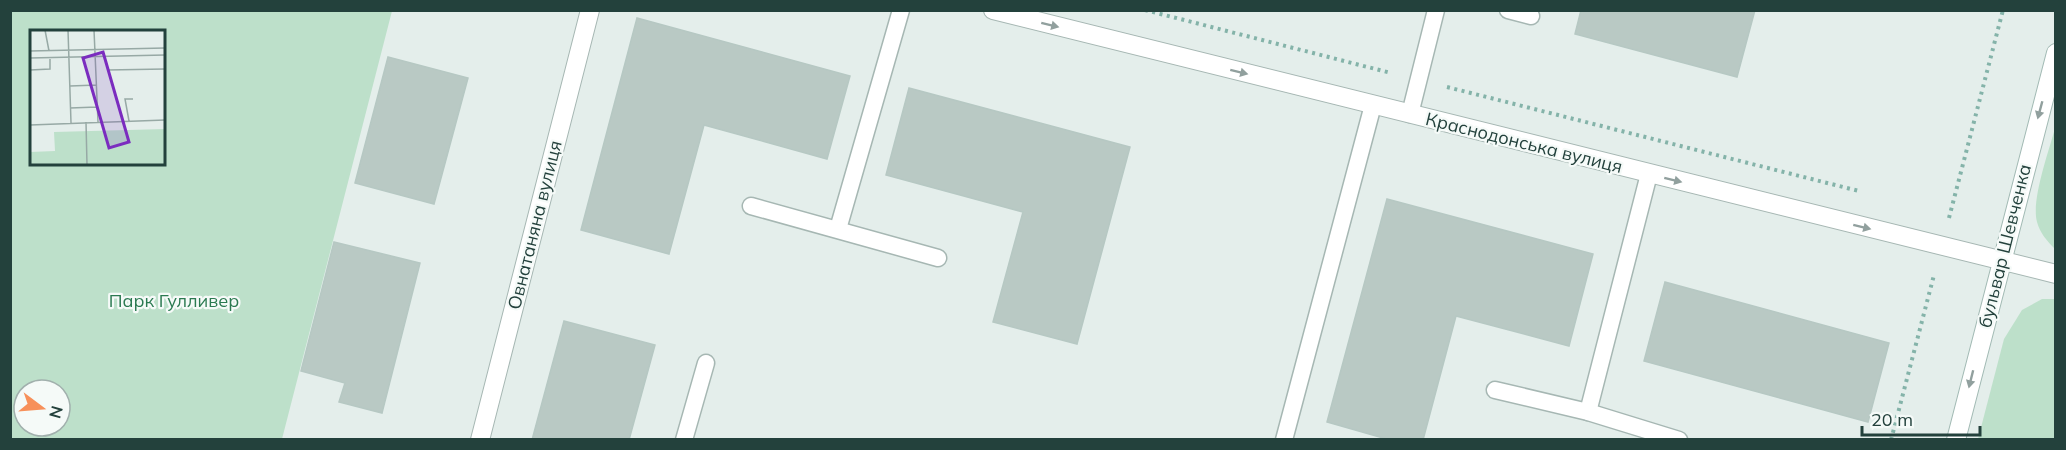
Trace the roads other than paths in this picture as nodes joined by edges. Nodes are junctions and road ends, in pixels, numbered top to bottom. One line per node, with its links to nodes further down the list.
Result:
1 (590, 10): 20 (street, Овнатаняна вулиця)
2 (901, 10): 12 (lane)
3 (993, 10): 8 (street, Краснодонська вулиця, one-way to 8)
4 (1436, 10): 9 (lane)
5 (1508, 10): 6 (lane)
6 (1531, 16)
7 (2055, 53): 14 (street, бульвар Шевченка, one-way to 14)
8 (1373, 105): 9 (street, Краснодонська вулиця); 22 (lane)
9 (1410, 114): 10 (street, Краснодонська вулиця)
10 (1648, 174): 14 (street, Краснодонська вулиця, one-way to 14); 18 (lane)
11 (751, 206): 12 (lane)
12 (838, 229): 13 (lane)
13 (938, 258)
14 (2001, 261): 15 (street, Краснодонська вулиця); 24 (street, бульвар Шевченка, one-way to 24)
15 (2055, 274)
16 (706, 363): 21 (lane)
17 (1495, 390): 18 (lane)
18 (1588, 412): 19 (lane)
19 (1654, 436): 23 (lane)
20 (480, 440)
21 (684, 440)
22 (1284, 440)
23 (1679, 440)
24 (1956, 440)

